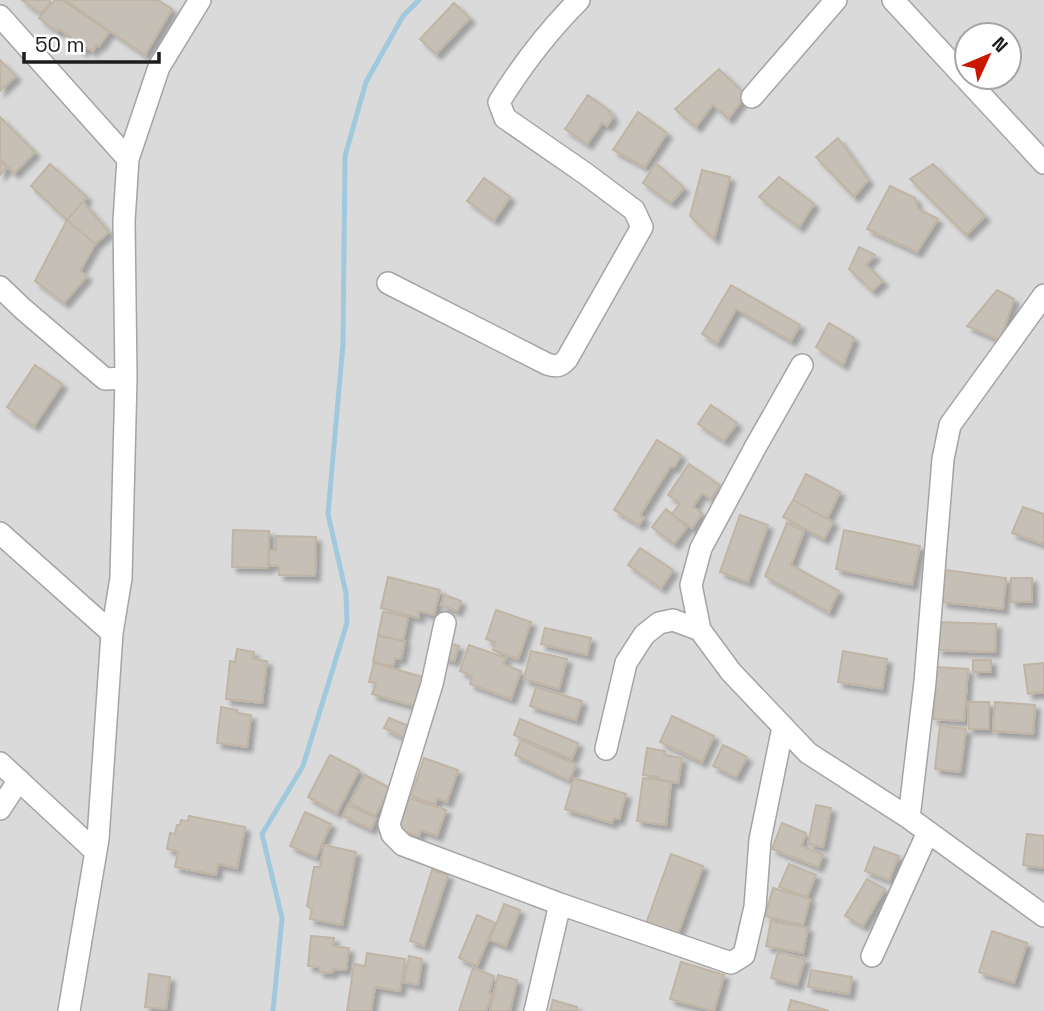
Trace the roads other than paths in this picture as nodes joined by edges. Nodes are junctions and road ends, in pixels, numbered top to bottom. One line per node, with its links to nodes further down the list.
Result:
1 (200, 0): 7 (street)
2 (579, 0): 9 (street)
3 (836, 0): 6 (street)
4 (893, 0): 8 (street)
5 (1, 18): 7 (street)
6 (752, 97)
7 (128, 159): 13 (street)
8 (1044, 163)
9 (388, 283)
10 (0, 287): 13 (street)
11 (1044, 296): 23 (street)
12 (802, 365): 16 (street)
13 (126, 378): 17 (street)
14 (0, 533): 17 (street)
15 (445, 623): 26 (street)
16 (699, 630): 18 (street); 19 (street)
17 (112, 633): 25 (street)
18 (783, 727): 23 (street); 26 (street)
19 (606, 749)
20 (0, 763): 21 (street)
21 (19, 780): 22 (street); 25 (street)
22 (0, 808)
23 (909, 818): 24 (street)
24 (928, 832): 27 (street); 28 (street)
25 (95, 851): 29 (street)
26 (560, 904): 30 (street)
27 (1044, 916)
28 (872, 956)
29 (69, 1011)
30 (536, 1011)

